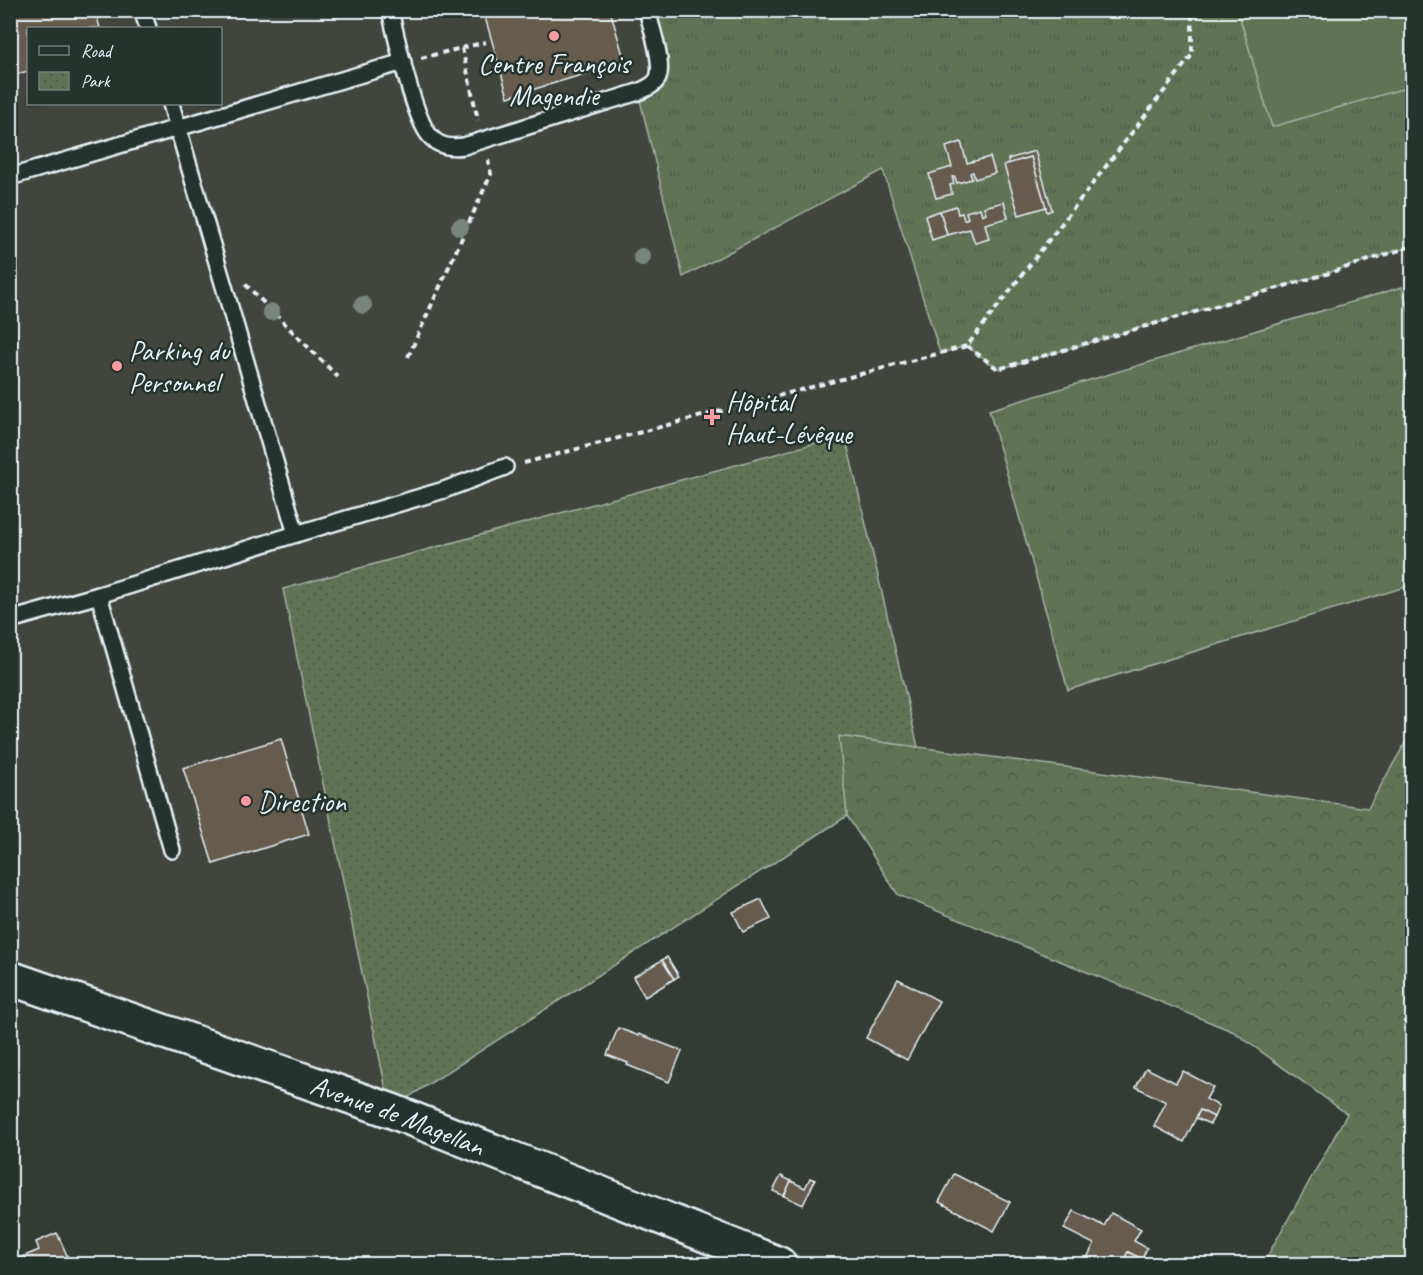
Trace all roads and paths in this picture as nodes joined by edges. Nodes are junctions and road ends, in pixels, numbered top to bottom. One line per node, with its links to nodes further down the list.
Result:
1 (142, 10): 5 (lane)
2 (390, 10): 8 (lane)
3 (646, 10): 11 (lane)
4 (1192, 10): 15 (path)
5 (148, 27)
6 (486, 42): 7 (path)
7 (462, 48): 8 (path); 11 (path)
8 (403, 62): 10 (lane); 11 (lane)
9 (171, 105): 10 (lane)
10 (178, 127): 12 (lane); 14 (lane)
11 (483, 140): 16 (path)
12 (10, 177)
13 (1413, 246): 15 (path)
14 (215, 253): 17 (path); 19 (lane)
15 (967, 346): 18 (path)
16 (408, 357)
17 (338, 378)
18 (506, 467): 19 (lane)
19 (296, 534): 20 (lane)
20 (99, 595): 21 (lane); 22 (lane)
21 (10, 620)
22 (172, 850)
23 (10, 978): 24 (street, Avenue de Magellan)
24 (778, 1264)

